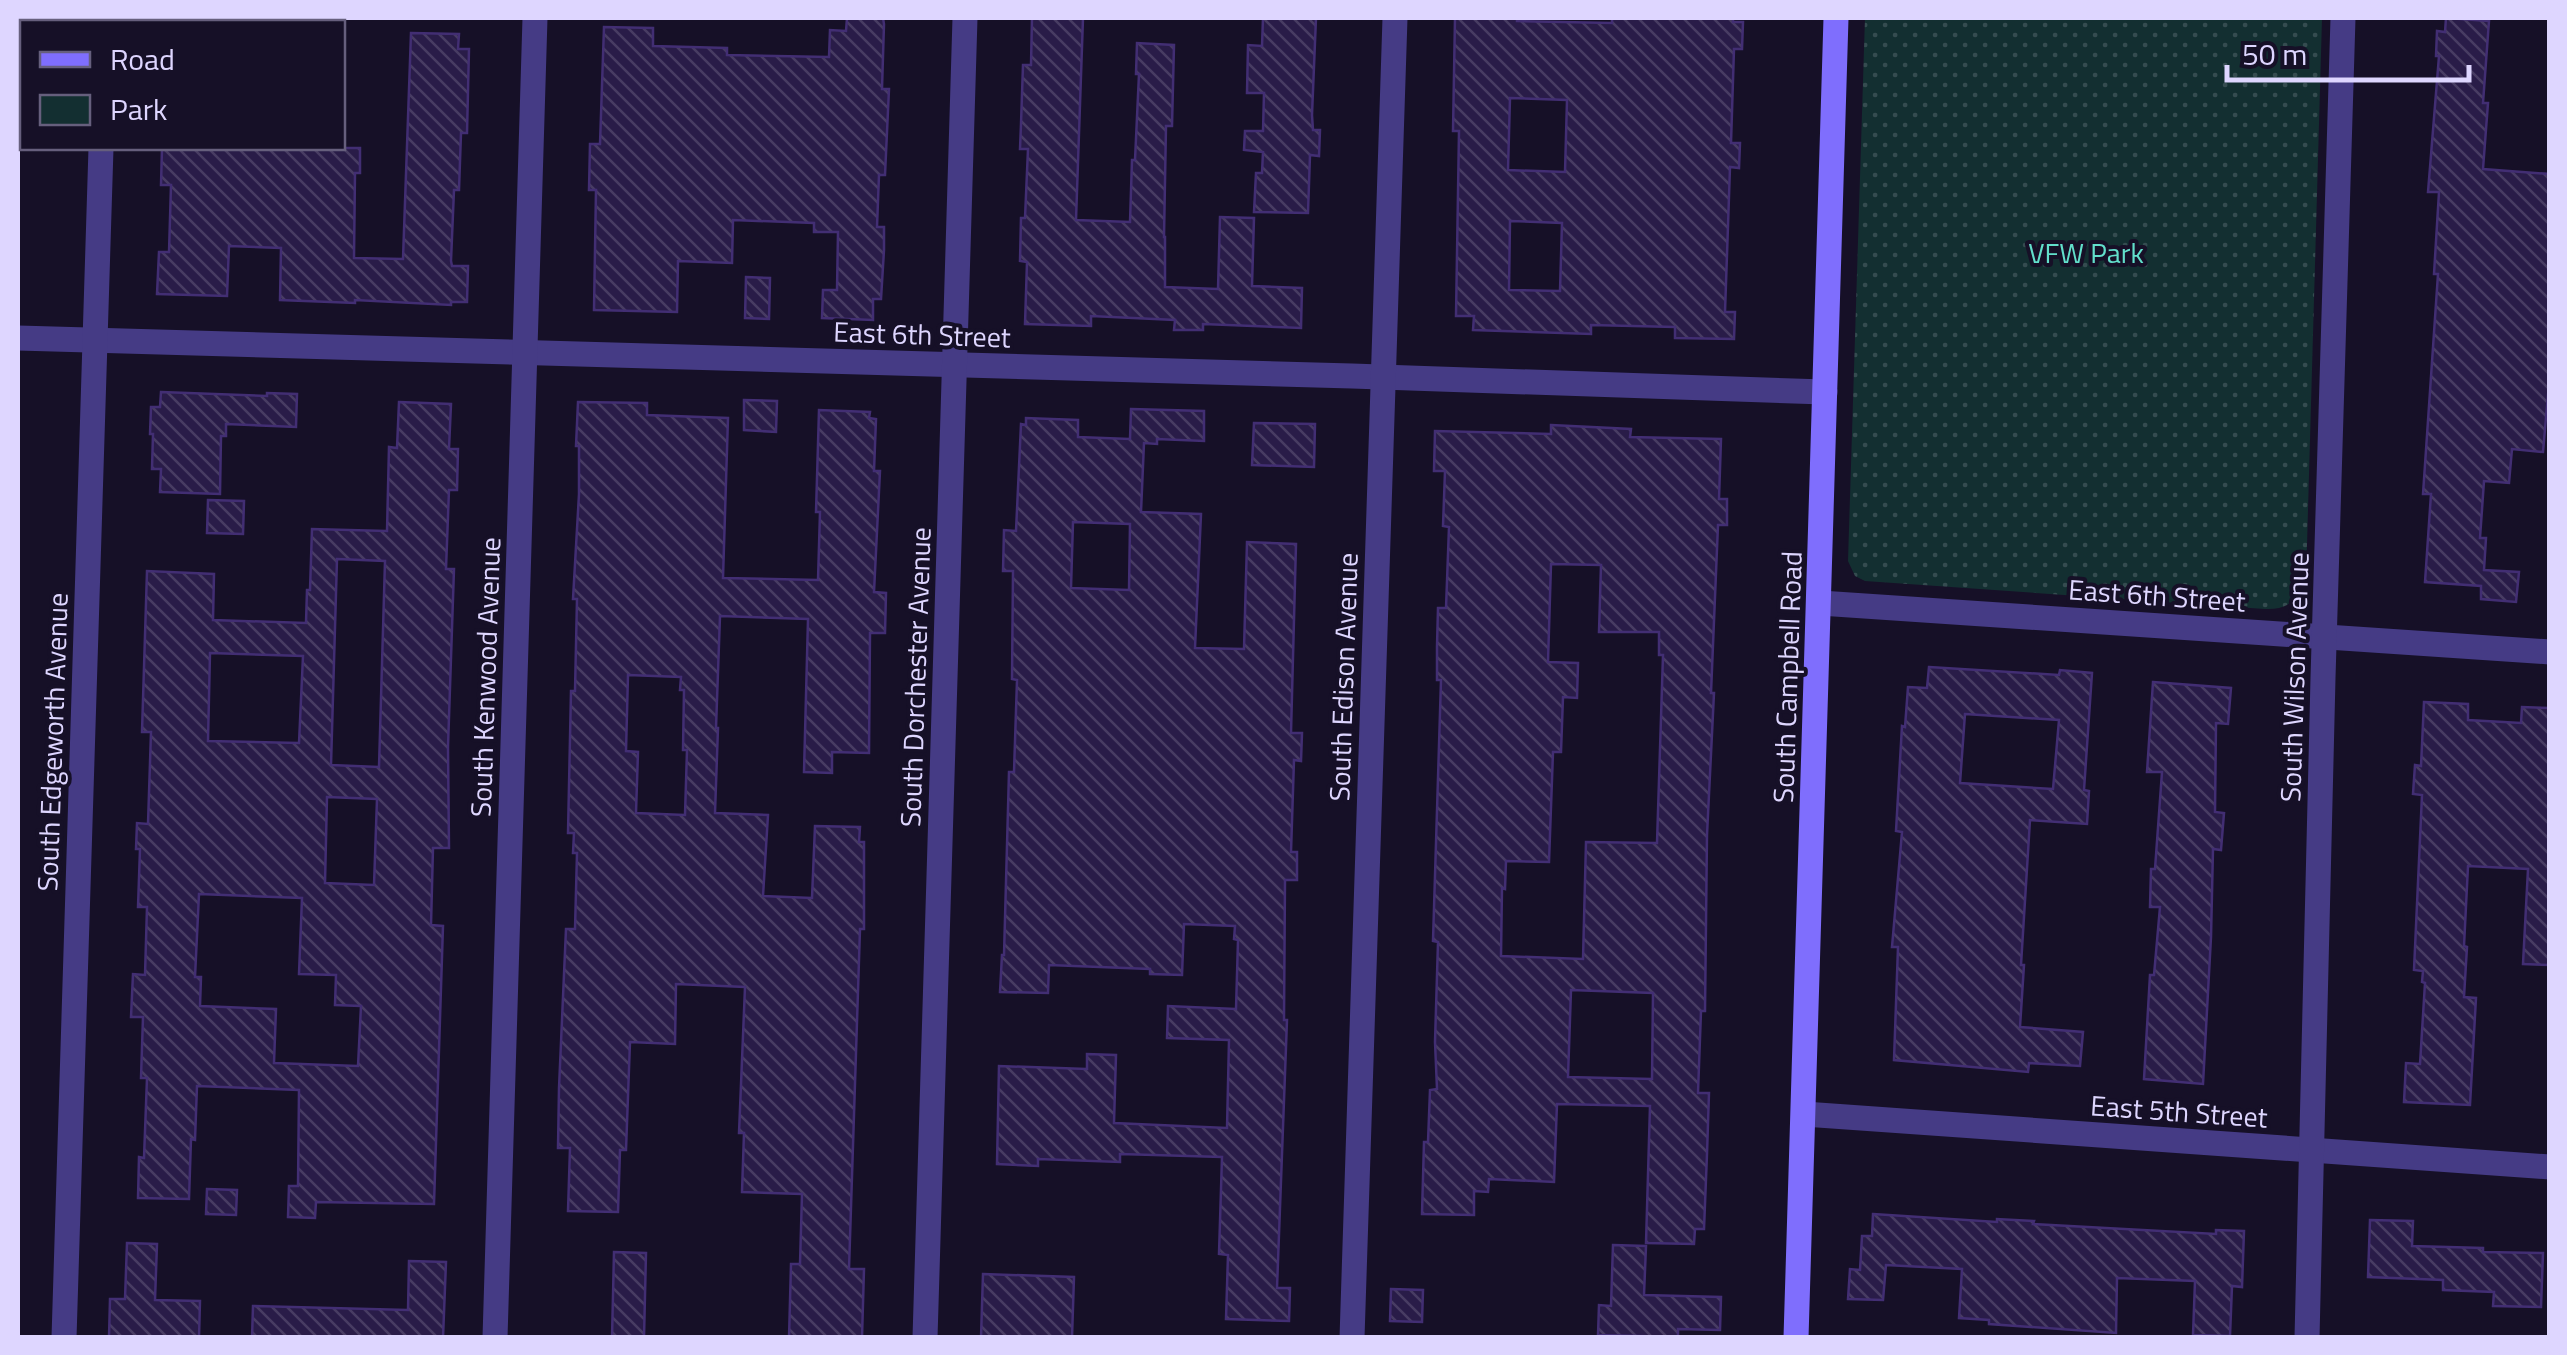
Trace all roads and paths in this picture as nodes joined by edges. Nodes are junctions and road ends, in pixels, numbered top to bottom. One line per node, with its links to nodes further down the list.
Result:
1 (534, 18): 9 (street, South Kenwood Avenue)
2 (965, 18): 10 (street, South Dorchester Avenue)
3 (1394, 18): 11 (street, South Edison Avenue)
4 (1836, 18): 12 (street, South Campbell Road)
5 (2343, 18): 14 (street, South Wilson Avenue)
6 (101, 150): 8 (street, South Edgeworth Avenue)
7 (18, 338): 8 (street, East 6th Street)
8 (95, 341): 9 (street, East 6th Street); 19 (street, South Edgeworth Avenue)
9 (524, 353): 10 (street, East 6th Street); 20 (street, South Kenwood Avenue)
10 (954, 365): 11 (street, East 6th Street); 21 (street, South Dorchester Avenue)
11 (1383, 377): 12 (street, East 6th Street); 22 (street, South Edison Avenue)
12 (1825, 392): 13 (street, South Campbell Road)
13 (1820, 602): 14 (street, East 6th Street); 16 (street, South Campbell Road)
14 (2324, 636): 15 (street, East 6th Street); 17 (street, South Wilson Avenue)
15 (2550, 652)
16 (1804, 1114): 17 (street, East 5th Street); 23 (street, South Campbell Road)
17 (2312, 1151): 18 (street, East 5th Street); 24 (street, South Wilson Avenue)
18 (2550, 1167)
19 (64, 1338)
20 (495, 1338)
21 (925, 1338)
22 (1352, 1338)
23 (1796, 1338)
24 (2307, 1338)

